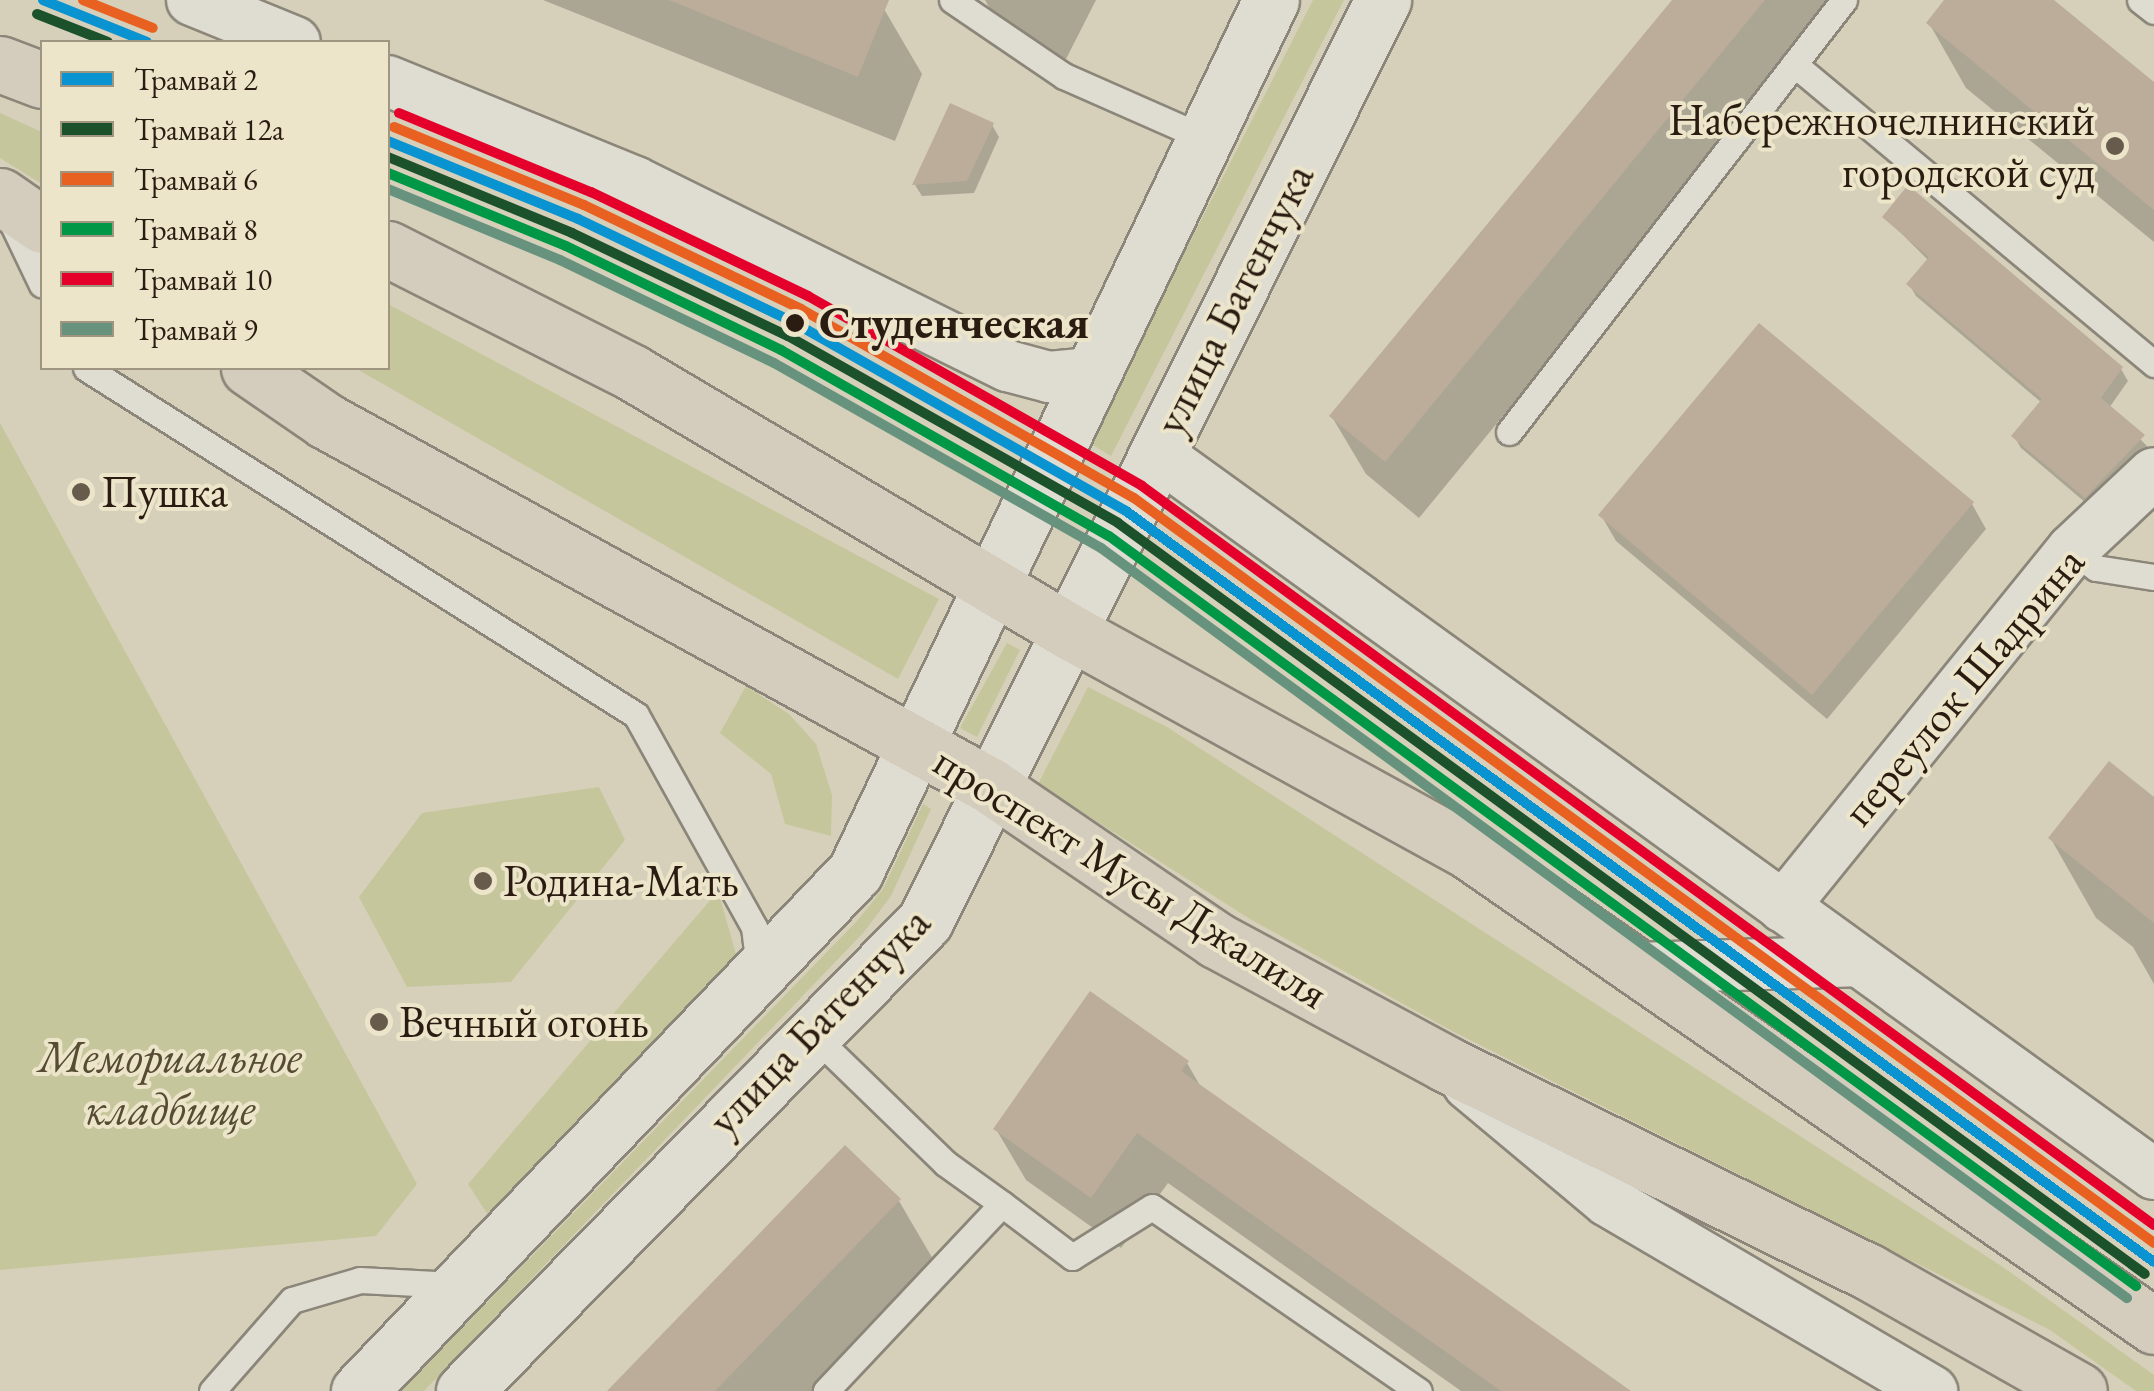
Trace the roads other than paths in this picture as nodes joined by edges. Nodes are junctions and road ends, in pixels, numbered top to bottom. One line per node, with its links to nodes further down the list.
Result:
1 (192, 0): 8 (street)
2 (952, 0): 13 (lane)
3 (1271, 0): 13 (main road, улица Батенчука)
4 (1383, 0): 23 (main road, улица Батенчука)
5 (1844, 0): 10 (lane)
6 (2140, 0): 7 (lane)
7 (2154, 11)
8 (290, 40)
9 (0, 64): 11 (main road)
10 (1794, 64): 18 (lane); 22 (lane)
11 (40, 79)
12 (390, 81): 21 (street)
13 (1202, 137): 21 (main road, улица Батенчука)
14 (0, 197): 15 (main road); 17 (lane)
15 (40, 225)
16 (390, 251): 27 (main road)
17 (40, 281)
18 (2154, 364)
19 (89, 370): 34 (lane)
20 (252, 370): 29 (main road, проспект Мусы Джалиля)
21 (1089, 373): 27 (main road, улица Батенчука)
22 (1509, 432)
23 (1156, 453): 28 (main road, улица Батенчука); 31 (street)
24 (2154, 473): 25 (street, переулок Шадрина)
25 (2072, 550): 26 (lane); 31 (street, переулок Шадрина)
26 (2154, 576)
27 (993, 583): 28 (main road); 29 (main road, улица Батенчука)
28 (1072, 634): 30 (main road, улица Батенчука); 33 (main road)
29 (917, 743): 30 (main road, проспект Мусы Джалиля); 34 (main road, улица Батенчука)
30 (989, 785): 35 (main road, улица Батенчука); 36 (main road, проспект Мусы Джалиля)
31 (1783, 907): 32 (street)
32 (1855, 961): 33 (street); 37 (street)
33 (1638, 968): 40 (main road)
34 (760, 978): 39 (main road, улица Батенчука)
35 (810, 1032): 38 (lane); 43 (main road, улица Батенчука)
36 (1446, 1064): 46 (street); 47 (main road, проспект Мусы Джалиля)
37 (2154, 1174)
38 (1002, 1204): 44 (lane); 45 (lane)
39 (459, 1286): 41 (lane); 42 (main road, улица Батенчука)
40 (2154, 1326)
41 (212, 1391)
42 (359, 1391)
43 (464, 1391)
44 (826, 1391)
45 (1419, 1391)
46 (1932, 1391)
47 (2080, 1391)

